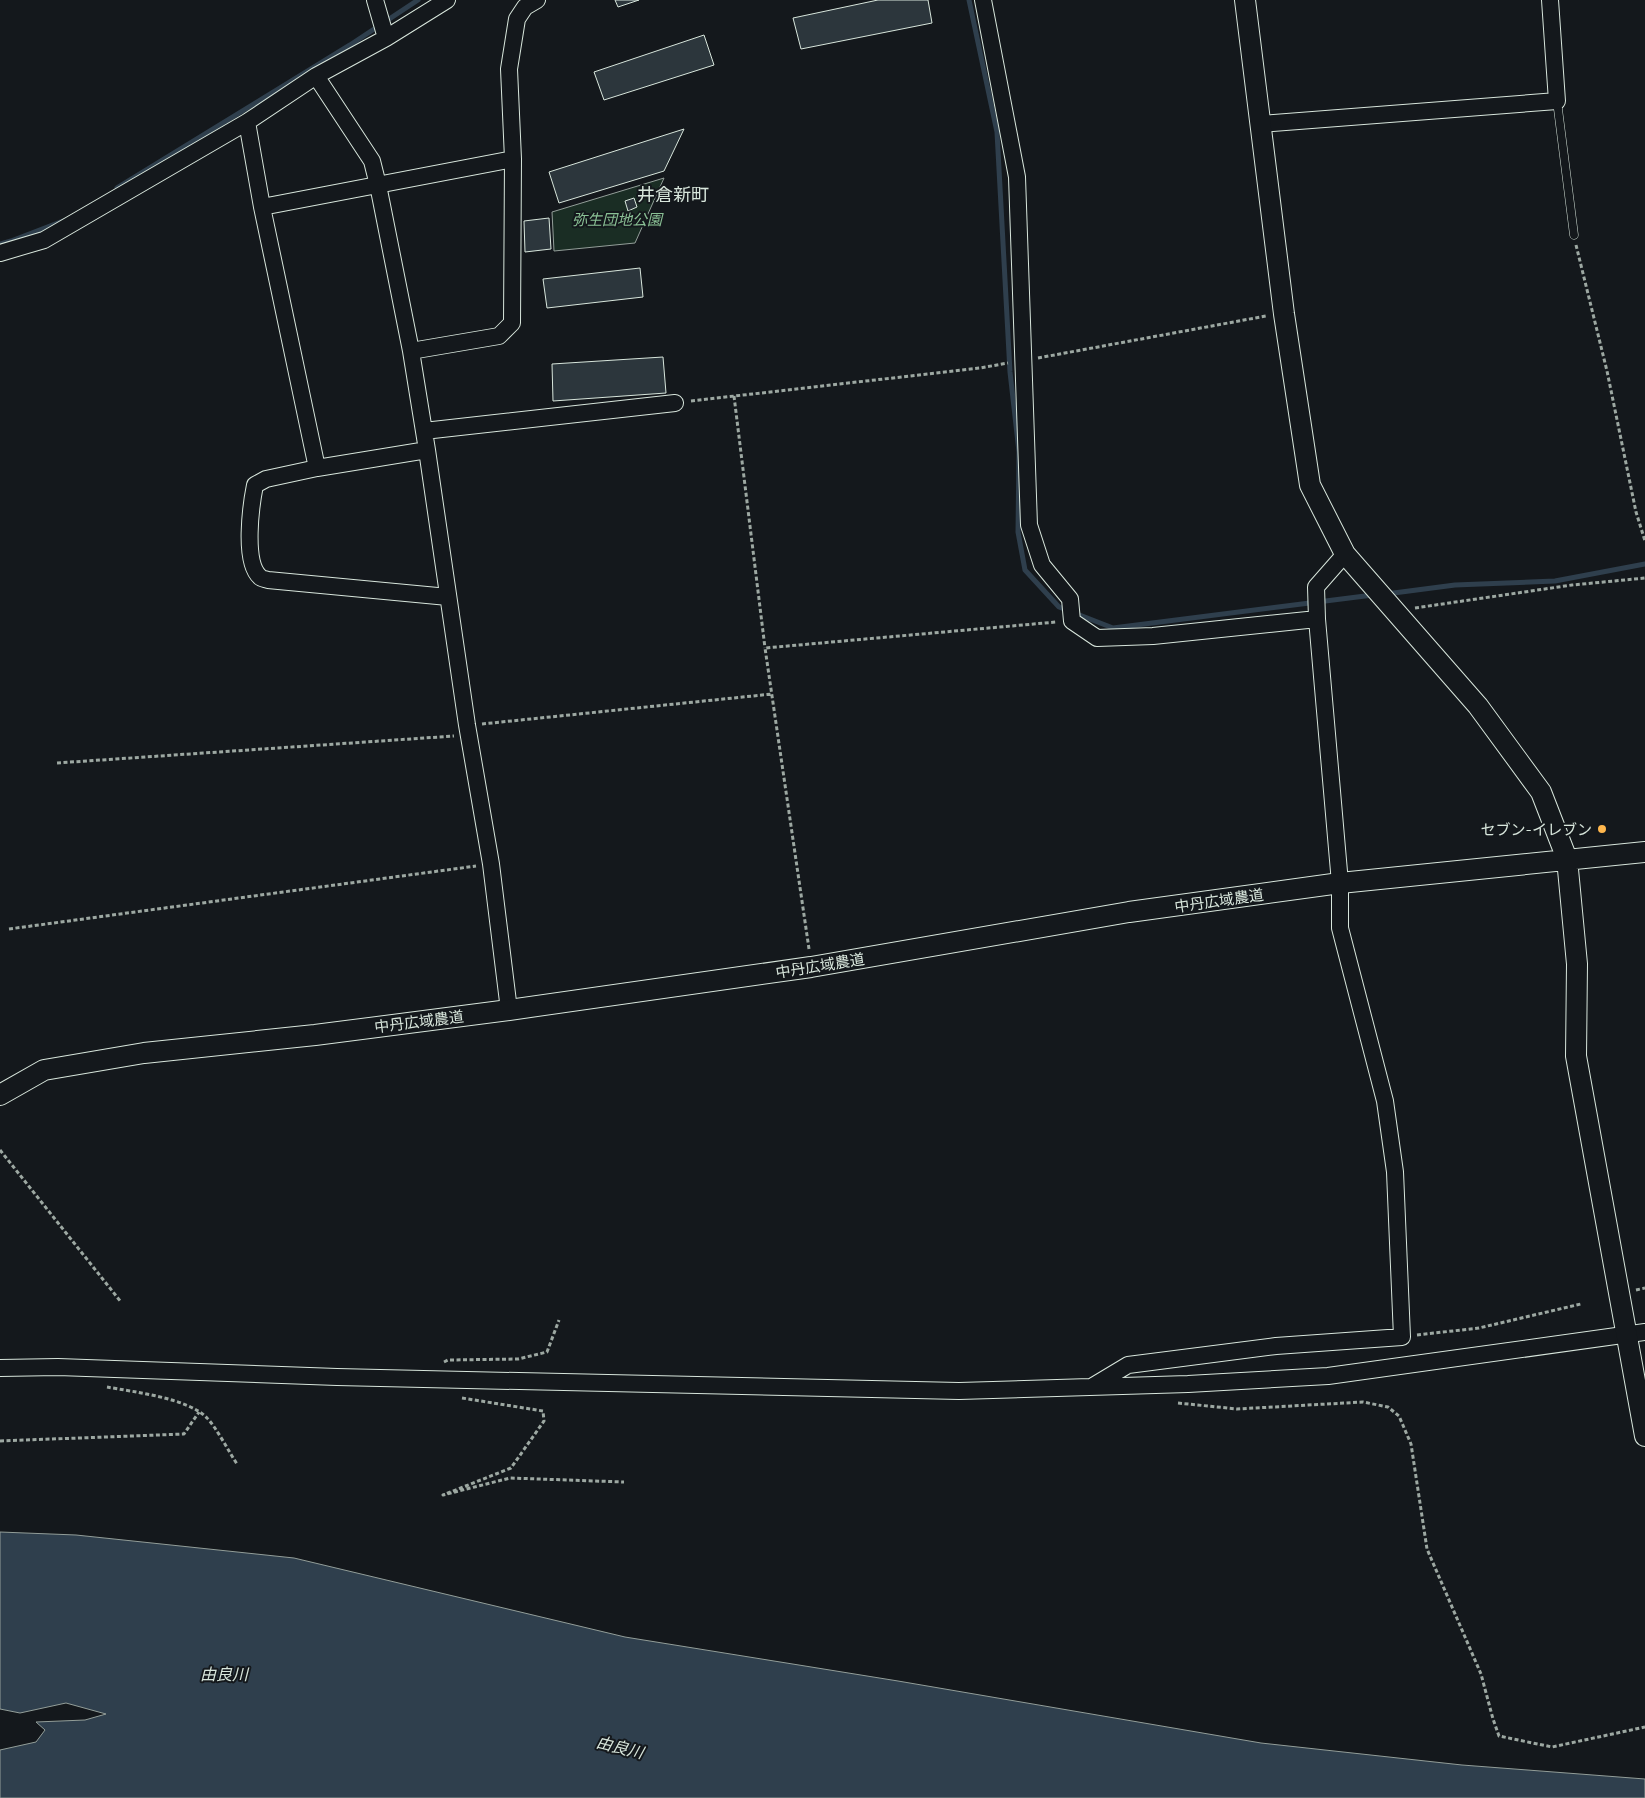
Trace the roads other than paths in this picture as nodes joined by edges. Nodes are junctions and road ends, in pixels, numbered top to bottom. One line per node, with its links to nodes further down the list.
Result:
1 (375, 0): 7 (street)
2 (447, 0): 7 (street)
3 (537, 0): 12 (street)
4 (983, 0): 24 (street)
5 (1245, 0): 11 (street)
6 (1550, 0): 9 (street)
7 (386, 38): 8 (street)
8 (316, 76): 10 (street); 13 (street)
9 (1557, 101): 11 (street); 15 (lane)
10 (247, 122): 14 (street); 16 (street)
11 (1261, 124): 22 (street)
12 (513, 159): 13 (street); 17 (street)
13 (378, 185): 14 (street); 17 (street)
14 (262, 207): 21 (street)
15 (1574, 235)
16 (0, 253)
17 (411, 351): 19 (street)
18 (675, 403): 19 (street)
19 (424, 431): 20 (street)
20 (428, 450): 21 (street); 23 (street)
21 (317, 468): 23 (street)
22 (1345, 554): 24 (street); 26 (street)
23 (448, 597): 28 (street)
24 (1317, 619): 27 (street)
25 (1645, 852): 26 (street, 中丹広域農道)
26 (1567, 859): 27 (street, 中丹広域農道); 30 (street)
27 (1340, 883): 28 (street, 中丹広域農道); 32 (street)
28 (509, 1010): 29 (street, 中丹広域農道)
29 (0, 1095)
30 (1633, 1336): 32 (street); 33 (street)
31 (0, 1368): 32 (street)
32 (1091, 1387)
33 (1645, 1436)

